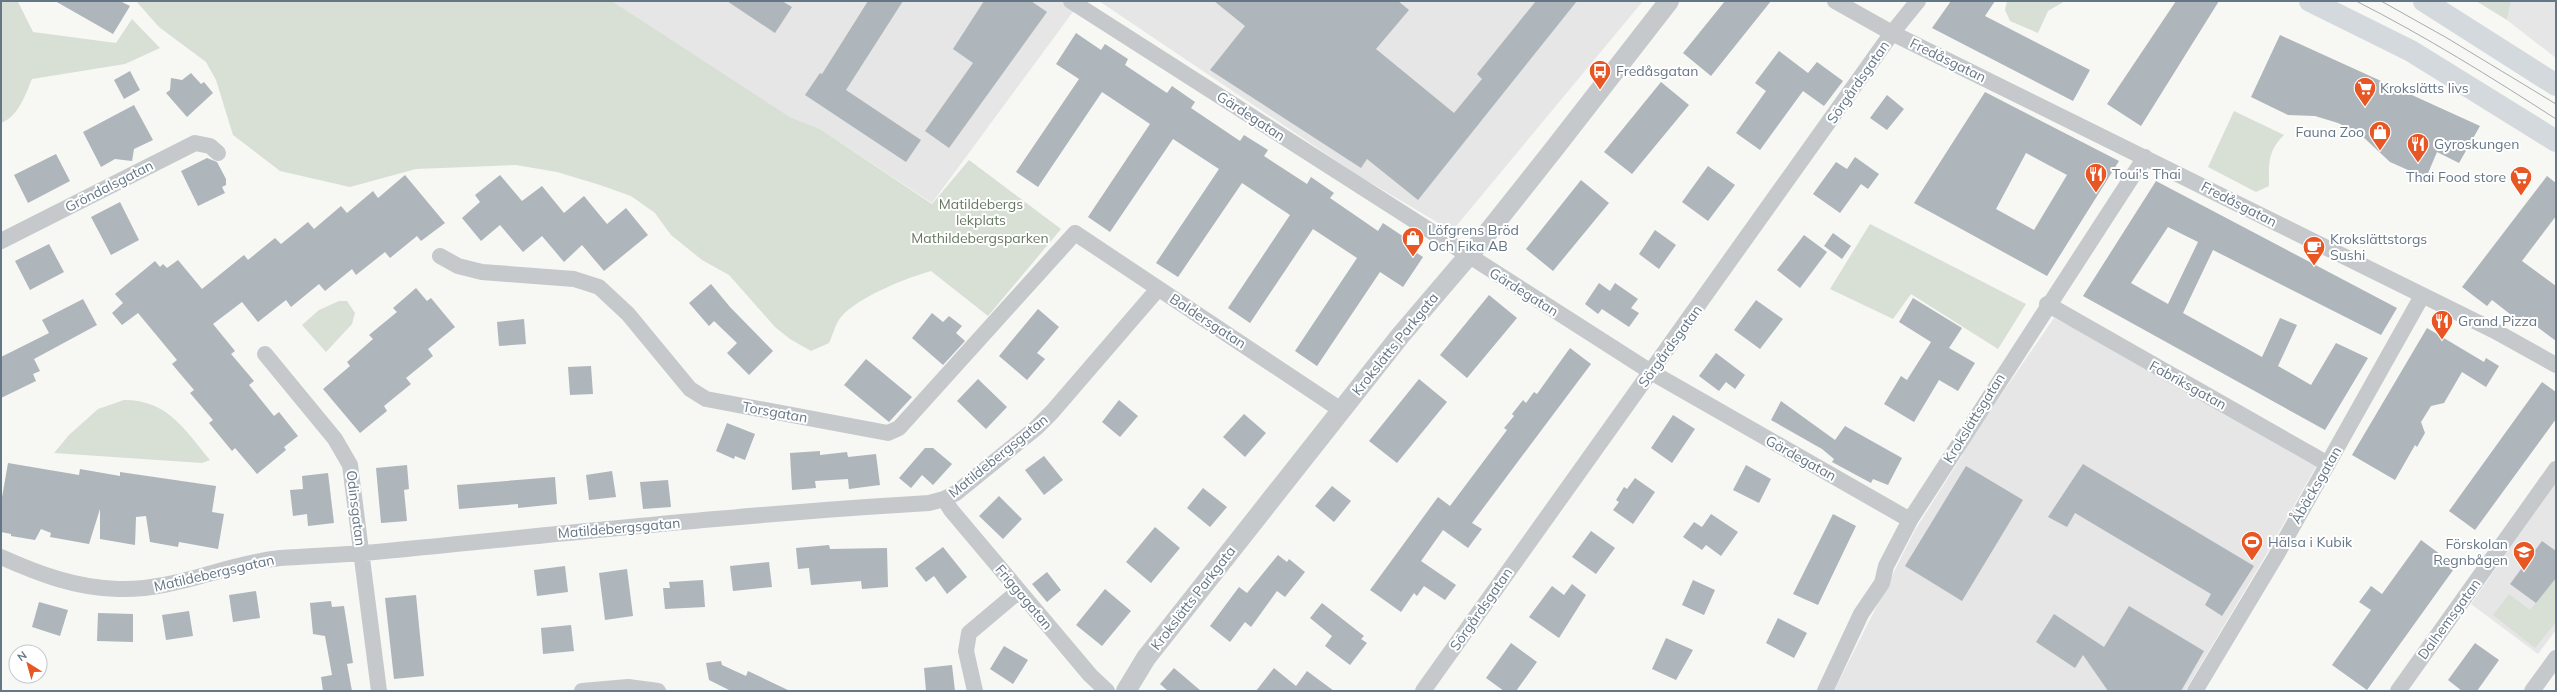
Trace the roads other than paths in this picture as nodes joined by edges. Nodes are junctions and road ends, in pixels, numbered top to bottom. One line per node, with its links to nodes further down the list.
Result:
1 (1071, 1): 7 (street, Gärdegatan)
2 (1669, 1): 16 (street, Krokslätts Parkgata)
3 (1835, 1): 8 (street, Fredåsgatan)
4 (1918, 1): 8 (street, Sörgårdsgatan)
5 (2310, 1): 10 (main road)
6 (2424, 1): 9 (main road)
7 (1089, 6): 16 (street, Gärdegatan)
8 (1892, 33): 12 (street, Fredåsgatan); 22 (street, Sörgårdsgatan)
9 (2556, 85)
10 (2556, 141)
11 (218, 153): 14 (street, Gröndalsgatan)
12 (2145, 157): 18 (street, Fredåsgatan); 19 (street, Krokslättsgatan)
13 (1075, 233): 15 (street, Torsgatan); 17 (street, Baldersgatan)
14 (1, 241)
15 (440, 256)
16 (1468, 256): 22 (street, Gärdegatan); 23 (street, Krokslätts Parkgata)
17 (1158, 289): 23 (street, Baldersgatan); 26 (street, Matildebergsgatan)
18 (2422, 296): 21 (street, Fredåsgatan); 24 (street, Åbäcksgatan)
19 (2047, 304): 24 (street, Fabriksgatan); 27 (street, Krokslättsgatan)
20 (265, 354): 28 (street, Odinsgatan)
21 (2556, 365)
22 (1651, 372): 27 (street, Gärdegatan); 38 (street, Sörgårdsgatan)
23 (1341, 410): 37 (street, Krokslätts Parkgata)
24 (2328, 464): 40 (street, Åbäcksgatan)
25 (2556, 469): 41 (street, Dalhemsgatan)
26 (944, 499): 28 (street, Matildebergsgatan); 30 (street, Friggagatan)
27 (1910, 520): 39 (street, Krokslättsgatan)
28 (361, 553): 29 (street, Matildebergsgatan); 32 (street, Odinsgatan)
29 (1, 557)
30 (1019, 591): 35 (street); 36 (street, Friggagatan)
31 (2556, 658): 42 (street)
32 (379, 691)
33 (582, 691): 34 (street)
34 (658, 691)
35 (975, 691)
36 (1107, 691)
37 (1126, 691)
38 (1423, 691)
39 (1825, 691)
40 (2195, 691)
41 (2398, 691)
42 (2532, 691)

